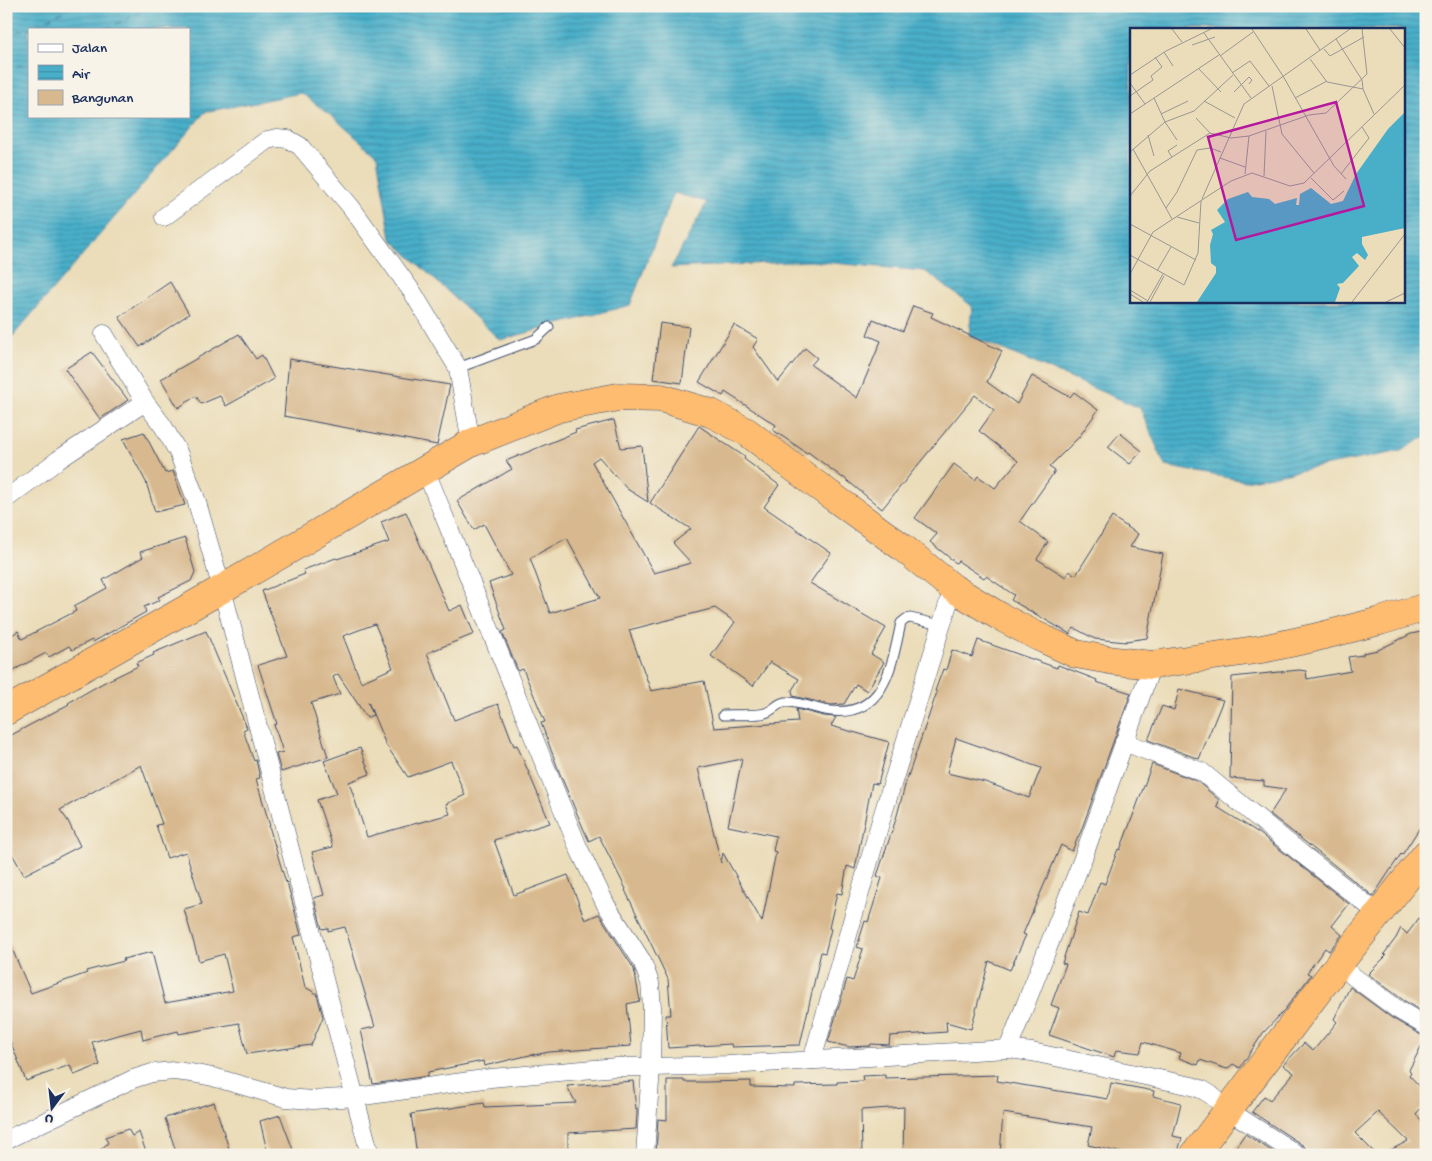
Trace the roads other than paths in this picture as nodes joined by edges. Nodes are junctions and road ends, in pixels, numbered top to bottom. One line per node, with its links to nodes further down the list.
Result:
1 (164, 217): 4 (street)
2 (549, 327): 4 (lane)
3 (104, 334): 5 (street)
4 (458, 368): 6 (street)
5 (145, 402): 8 (street); 10 (street)
6 (471, 443): 7 (highway); 9 (highway)
7 (425, 469): 10 (highway); 23 (street)
8 (6, 499)
9 (953, 588): 12 (street); 13 (highway)
10 (222, 589): 14 (highway); 24 (street)
11 (1426, 607): 13 (highway)
12 (941, 625): 15 (lane); 22 (street)
13 (1152, 665): 16 (street)
14 (6, 711)
15 (723, 714)
16 (1124, 742): 18 (street); 21 (street)
17 (1426, 854): 18 (highway)
18 (1378, 914): 19 (highway)
19 (1338, 965): 20 (street); 25 (highway)
20 (1426, 1026)
21 (1008, 1049): 22 (street); 25 (street)
22 (812, 1060): 23 (street)
23 (651, 1067): 24 (street); 28 (street)
24 (356, 1097): 26 (street); 27 (street)
25 (1228, 1110): 29 (highway); 30 (street)
26 (6, 1140)
27 (370, 1155)
28 (645, 1155)
29 (1194, 1155)
30 (1298, 1155)

